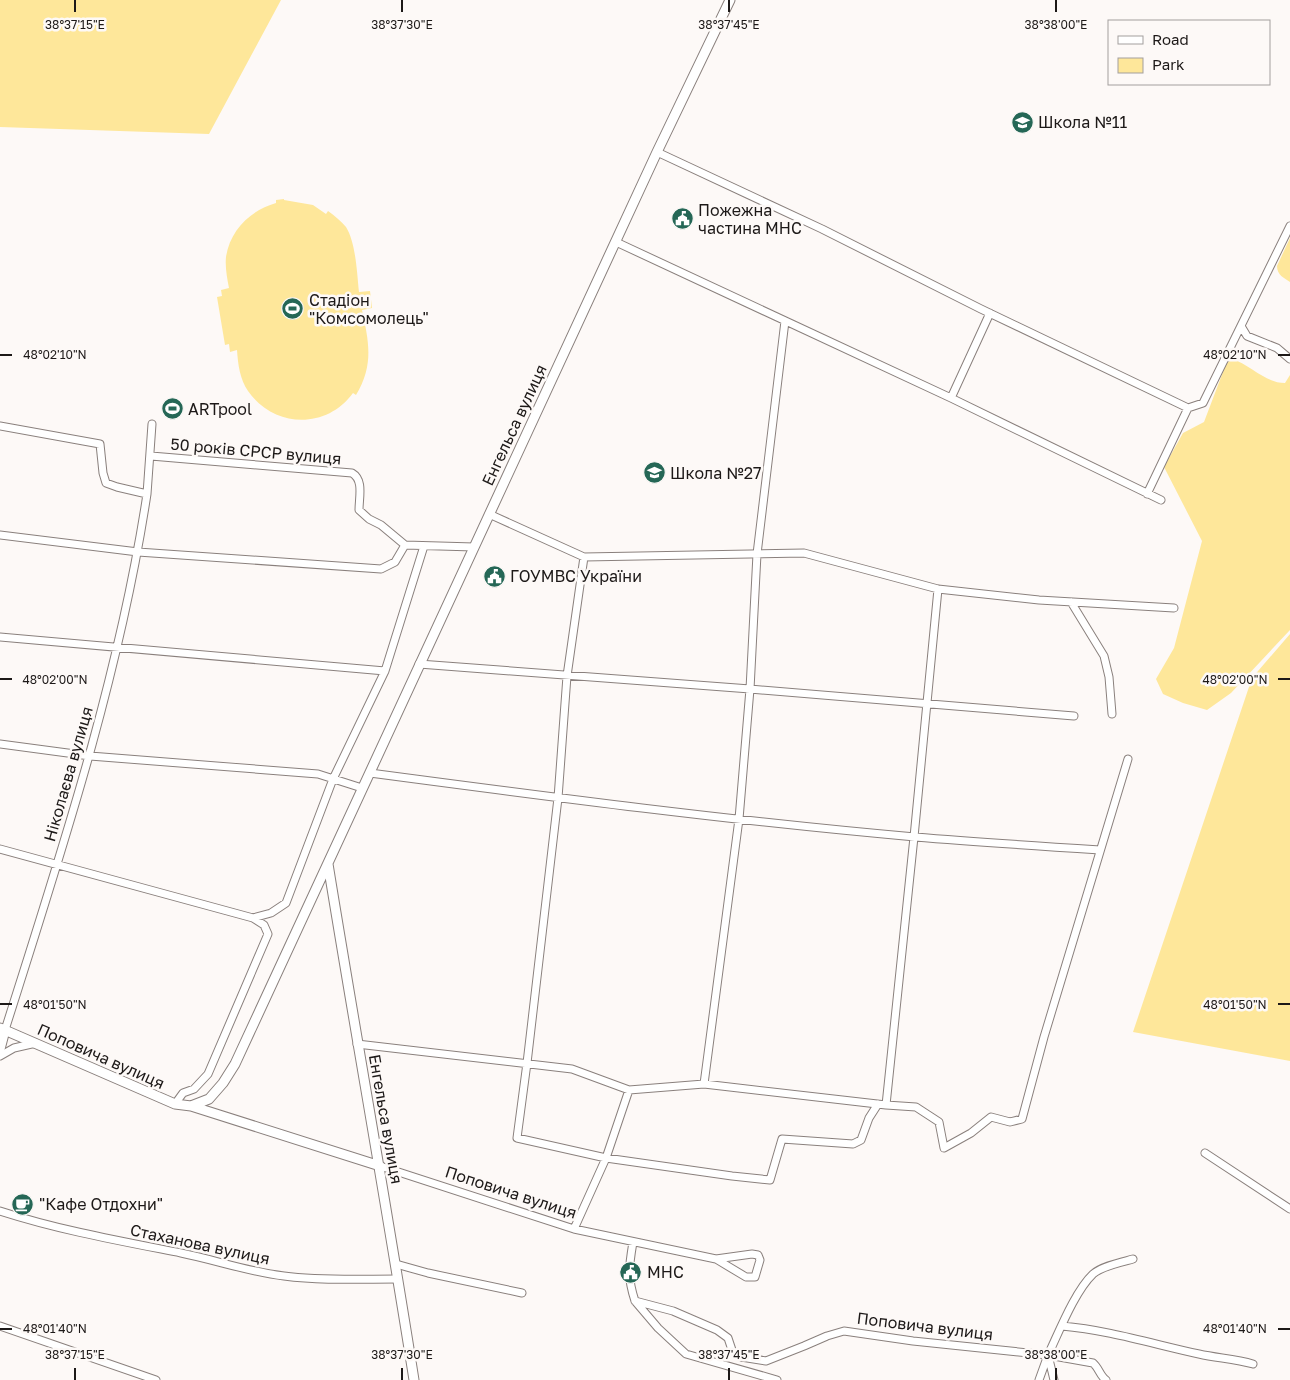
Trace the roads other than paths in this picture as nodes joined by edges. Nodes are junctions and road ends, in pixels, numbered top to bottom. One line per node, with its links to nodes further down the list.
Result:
1 (730, 0): 2 (street, Енгельса вулиця)
2 (657, 152): 4 (street, Енгельса вулиця); 5 (street)
3 (1290, 226): 7 (street)
4 (616, 242): 6 (street); 17 (street, Енгельса вулиця)
5 (990, 313): 9 (street); 10 (street)
6 (785, 321): 9 (street); 23 (street)
7 (1241, 326): 8 (street); 10 (street)
8 (1290, 359)
9 (951, 398): 15 (street)
10 (1188, 408): 15 (street)
11 (152, 424): 13 (street, Ніколаєва вулиця)
12 (0, 426): 14 (street)
13 (151, 456): 14 (street, Ніколаєва вулиця); 19 (street, 50 років СРСР вулиця)
14 (147, 494): 22 (street, Ніколаєва вулиця)
15 (1147, 494): 16 (street)
16 (1161, 500)
17 (489, 514): 21 (street, Енгельса вулиця); 24 (street)
18 (0, 535): 22 (street)
19 (405, 545): 20 (street); 22 (street)
20 (424, 546): 21 (street); 31 (street)
21 (474, 546): 30 (street, Енгельса вулиця)
22 (138, 552): 29 (street, Ніколаєва вулиця)
23 (756, 554): 24 (street); 25 (street); 33 (street)
24 (584, 557): 32 (street)
25 (938, 588): 26 (street); 34 (street)
26 (1071, 602): 27 (street); 35 (street)
27 (1174, 608)
28 (0, 636): 29 (street)
29 (118, 648): 31 (street); 38 (street, Ніколаєва вулиця)
30 (419, 664): 32 (street); 40 (street, Енгельса вулиця)
31 (385, 671): 41 (street)
32 (567, 676): 33 (street); 43 (street)
33 (750, 689): 34 (street); 44 (street)
34 (928, 704): 36 (street); 45 (street)
35 (1112, 714)
36 (1074, 716)
37 (0, 744): 38 (street)
38 (90, 756): 41 (street); 48 (street, Ніколаєва вулиця)
39 (1128, 759): 47 (street)
40 (370, 772): 42 (street, Енгельса вулиця); 43 (street)
41 (334, 779): 42 (street); 50 (street)
42 (362, 788): 49 (street, Енгельса вулиця)
43 (558, 798): 44 (street); 56 (street)
44 (739, 819): 45 (street); 57 (street)
45 (914, 837): 47 (street); 61 (street)
46 (0, 849): 48 (street)
47 (1100, 850): 61 (street)
48 (58, 864): 50 (street); 51 (street, Ніколаєва вулиця)
49 (328, 864): 53 (street, Енгельса вулиця); 62 (street, Енгельса вулиця)
50 (253, 918): 59 (street)
51 (3, 1029): 52 (street, Поповича вулиця); 54 (street, Ніколаєва вулиця)
52 (36, 1043): 55 (street); 59 (street, Поповича вулиця)
53 (357, 1044): 56 (street); 65 (street, Енгельса вулиця)
54 (0, 1049)
55 (0, 1056)
56 (528, 1063): 58 (street); 64 (street)
57 (704, 1084): 58 (street); 60 (street)
58 (629, 1090): 64 (street)
59 (175, 1104): 62 (street, Поповича вулиця)
60 (878, 1104): 61 (street); 64 (street)
61 (886, 1105)
62 (191, 1106): 65 (street, Поповича вулиця)
63 (1205, 1153): 66 (street)
64 (606, 1158): 68 (street)
65 (380, 1166): 68 (street, Поповича вулиця); 72 (street, Енгельса вулиця)
66 (1290, 1209)
67 (0, 1211): 73 (street, Стаханова вулиця)
68 (574, 1229): 69 (street, Поповича вулиця)
69 (633, 1242): 70 (street, Поповича вулиця); 75 (street)
70 (716, 1259): 70 (street, Поповича вулиця)
71 (1133, 1259): 77 (street)
72 (396, 1264): 73 (street, Енгельса вулиця); 74 (street)
73 (398, 1279): 81 (street, Енгельса вулиця)
74 (522, 1293)
75 (635, 1301): 78 (street, Поповича вулиця); 82 (street)
76 (0, 1326): 80 (street)
77 (1062, 1326): 78 (street); 79 (street)
78 (1048, 1355): 83 (street); 84 (street); 85 (street, Поповича вулиця)
79 (1252, 1364)
80 (156, 1380)
81 (414, 1380)
82 (777, 1380)
83 (1039, 1380)
84 (1054, 1380)
85 (1106, 1380)

